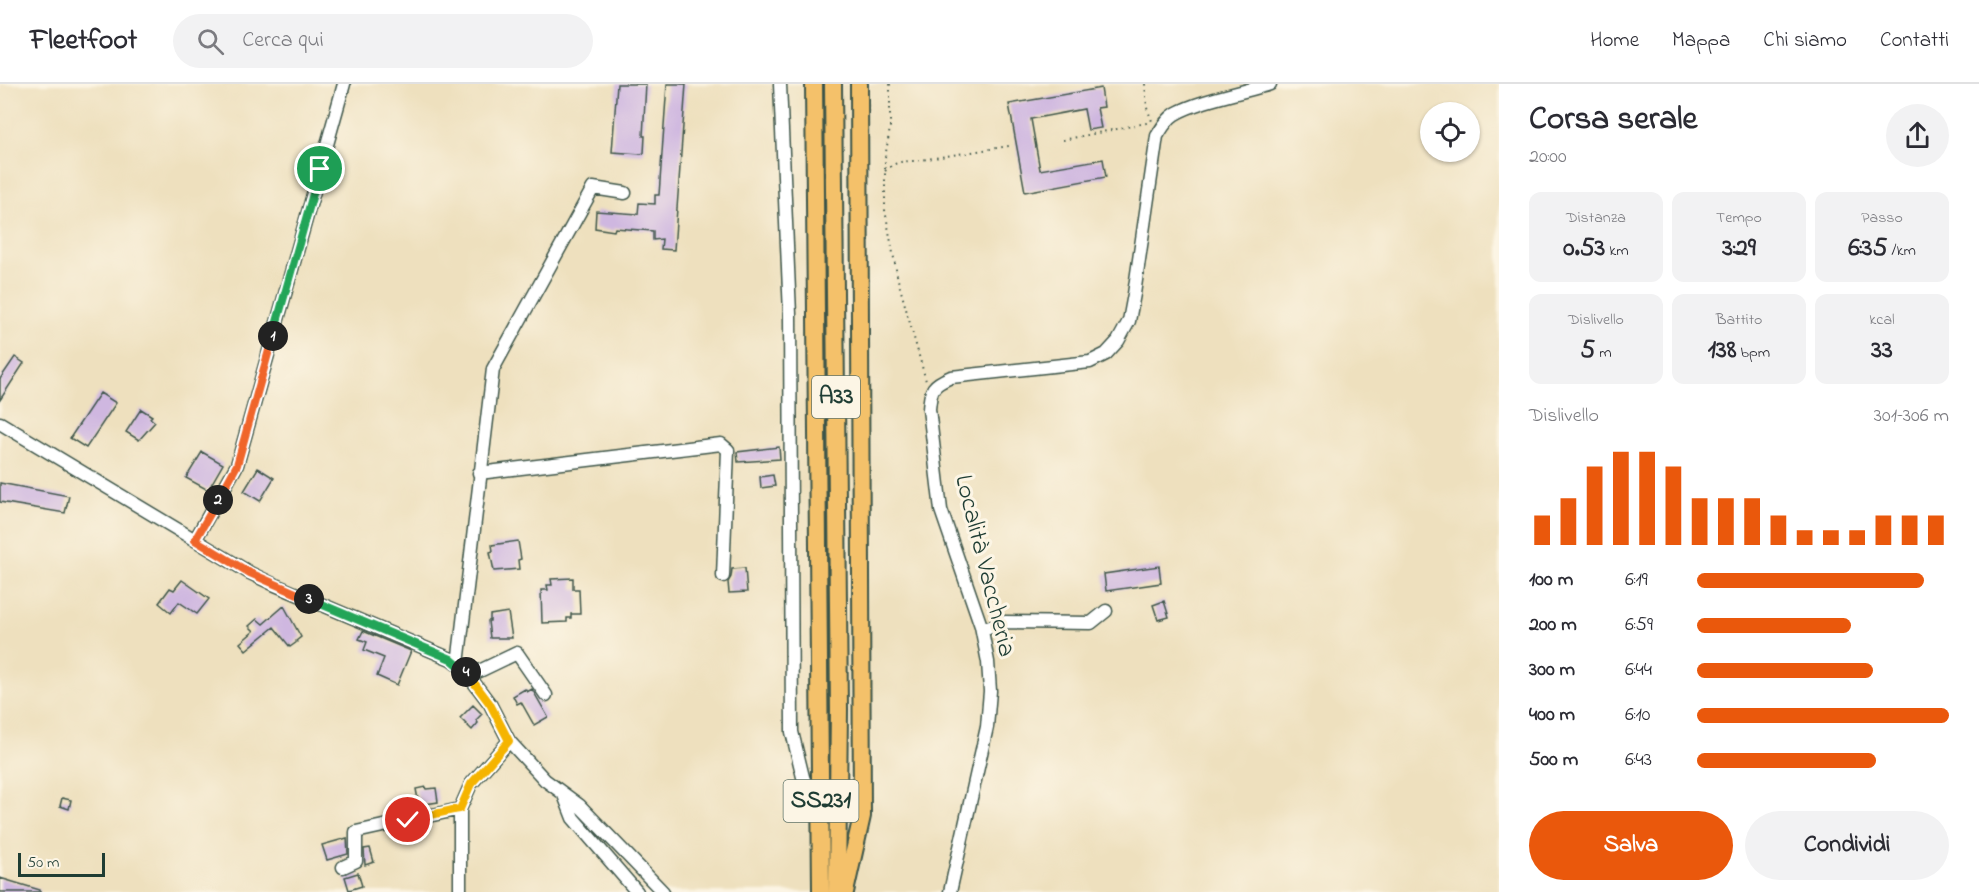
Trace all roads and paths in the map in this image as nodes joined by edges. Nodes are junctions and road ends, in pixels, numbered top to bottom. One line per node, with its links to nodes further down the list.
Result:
1 (344, 84): 17 (street)
2 (780, 84): 29 (street)
3 (814, 84): 24 (highway, A33)
4 (833, 84): 25 (highway, A33)
5 (860, 84): 36 (highway)
6 (891, 84): 12 (path)
7 (1145, 84): 9 (path)
8 (1270, 84): 9 (street)
9 (1158, 123): 10 (path); 14 (street)
10 (1063, 140)
11 (1009, 146): 12 (path)
12 (884, 172): 14 (path)
13 (625, 193): 16 (street)
14 (930, 392): 20 (street, Località Vaccheria)
15 (0, 423): 17 (street)
16 (479, 473): 18 (street); 21 (street)
17 (195, 540): 21 (street)
18 (723, 576)
19 (1106, 611): 20 (street)
20 (981, 630): 37 (street, Località Vaccheria)
21 (458, 664): 22 (street)
22 (469, 676): 23 (street); 26 (street)
23 (546, 695)
24 (820, 710): 29 (highway, SS231)
25 (839, 710): 35 (highway, SS231)
26 (509, 741): 27 (street); 28 (street)
27 (564, 794): 32 (street); 33 (street)
28 (460, 809): 30 (street); 31 (street)
29 (821, 828): 34 (highway, SS231)
30 (343, 867)
31 (460, 892)
32 (637, 892)
33 (663, 892)
34 (821, 892)
35 (837, 892)
36 (845, 892)
37 (950, 892)

